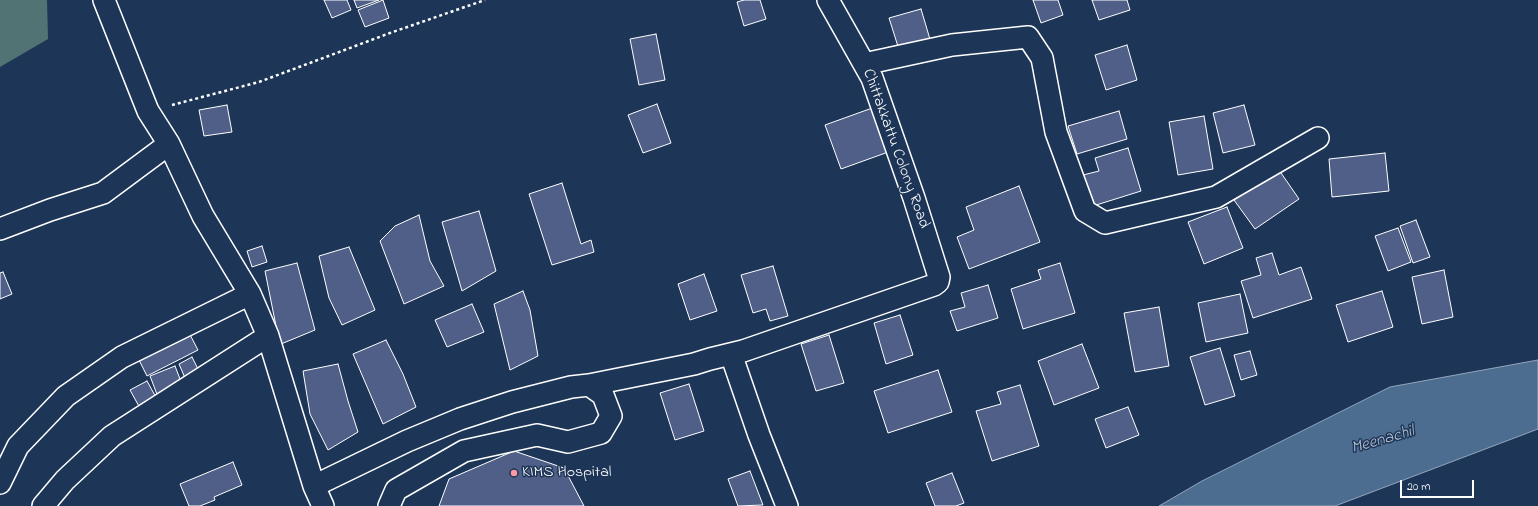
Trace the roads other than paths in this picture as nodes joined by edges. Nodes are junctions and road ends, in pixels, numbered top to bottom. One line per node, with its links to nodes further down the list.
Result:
1 (104, 0): 5 (street)
2 (828, 0): 3 (street, Chittakkattu Colony Road)
3 (864, 64): 4 (street); 9 (street, Chittakkattu Colony Road)
4 (1318, 138)
5 (169, 144): 6 (street); 7 (street)
6 (0, 229)
7 (250, 294): 8 (street); 11 (street)
8 (268, 336): 12 (street); 13 (street)
9 (731, 354): 10 (street); 16 (street)
10 (589, 385): 12 (street); 15 (street)
11 (0, 483)
12 (314, 486): 14 (street)
13 (43, 506)
14 (323, 506)
15 (389, 506)
16 (787, 506)

